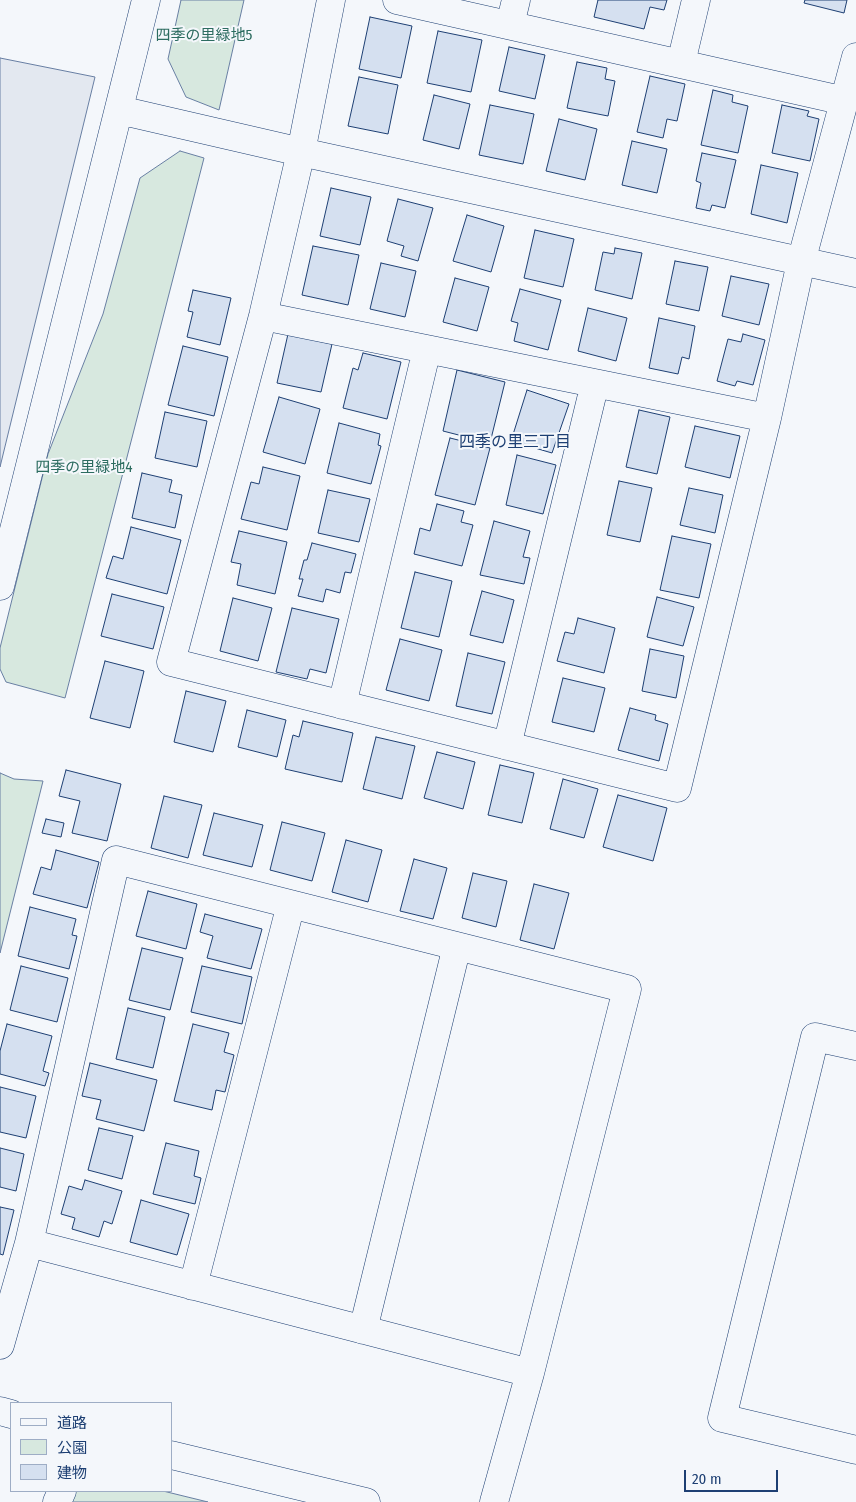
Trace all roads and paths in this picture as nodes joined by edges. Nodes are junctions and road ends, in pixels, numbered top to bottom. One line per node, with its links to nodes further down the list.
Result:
1 (146, 0): 9 (street)
2 (331, 0): 10 (street)
3 (397, 0): 5 (street)
4 (696, 0): 7 (street)
5 (513, 12): 7 (street)
6 (856, 57): 8 (street)
7 (681, 63): 8 (street)
8 (845, 101): 11 (street)
9 (119, 110): 10 (street); 17 (street)
10 (300, 152): 11 (street); 13 (street)
11 (801, 262): 12 (street); 16 (street)
12 (856, 273)
13 (263, 316): 14 (street); 18 (street)
14 (427, 349): 15 (street); 18 (street)
15 (595, 383): 16 (street); 19 (street)
16 (767, 418): 19 (street)
17 (0, 586)
18 (342, 705): 19 (street)
19 (507, 746)
20 (291, 904): 21 (street); 23 (street); 24 (street)
21 (456, 946): 25 (street); 27 (street)
22 (856, 1046): 28 (street)
23 (29, 1243): 24 (street); 26 (street)
24 (193, 1286): 25 (street)
25 (363, 1330): 27 (street)
26 (0, 1345)
27 (530, 1374): 31 (street)
28 (856, 1450)
29 (172, 1455): 30 (street)
30 (366, 1502)
31 (494, 1502)

